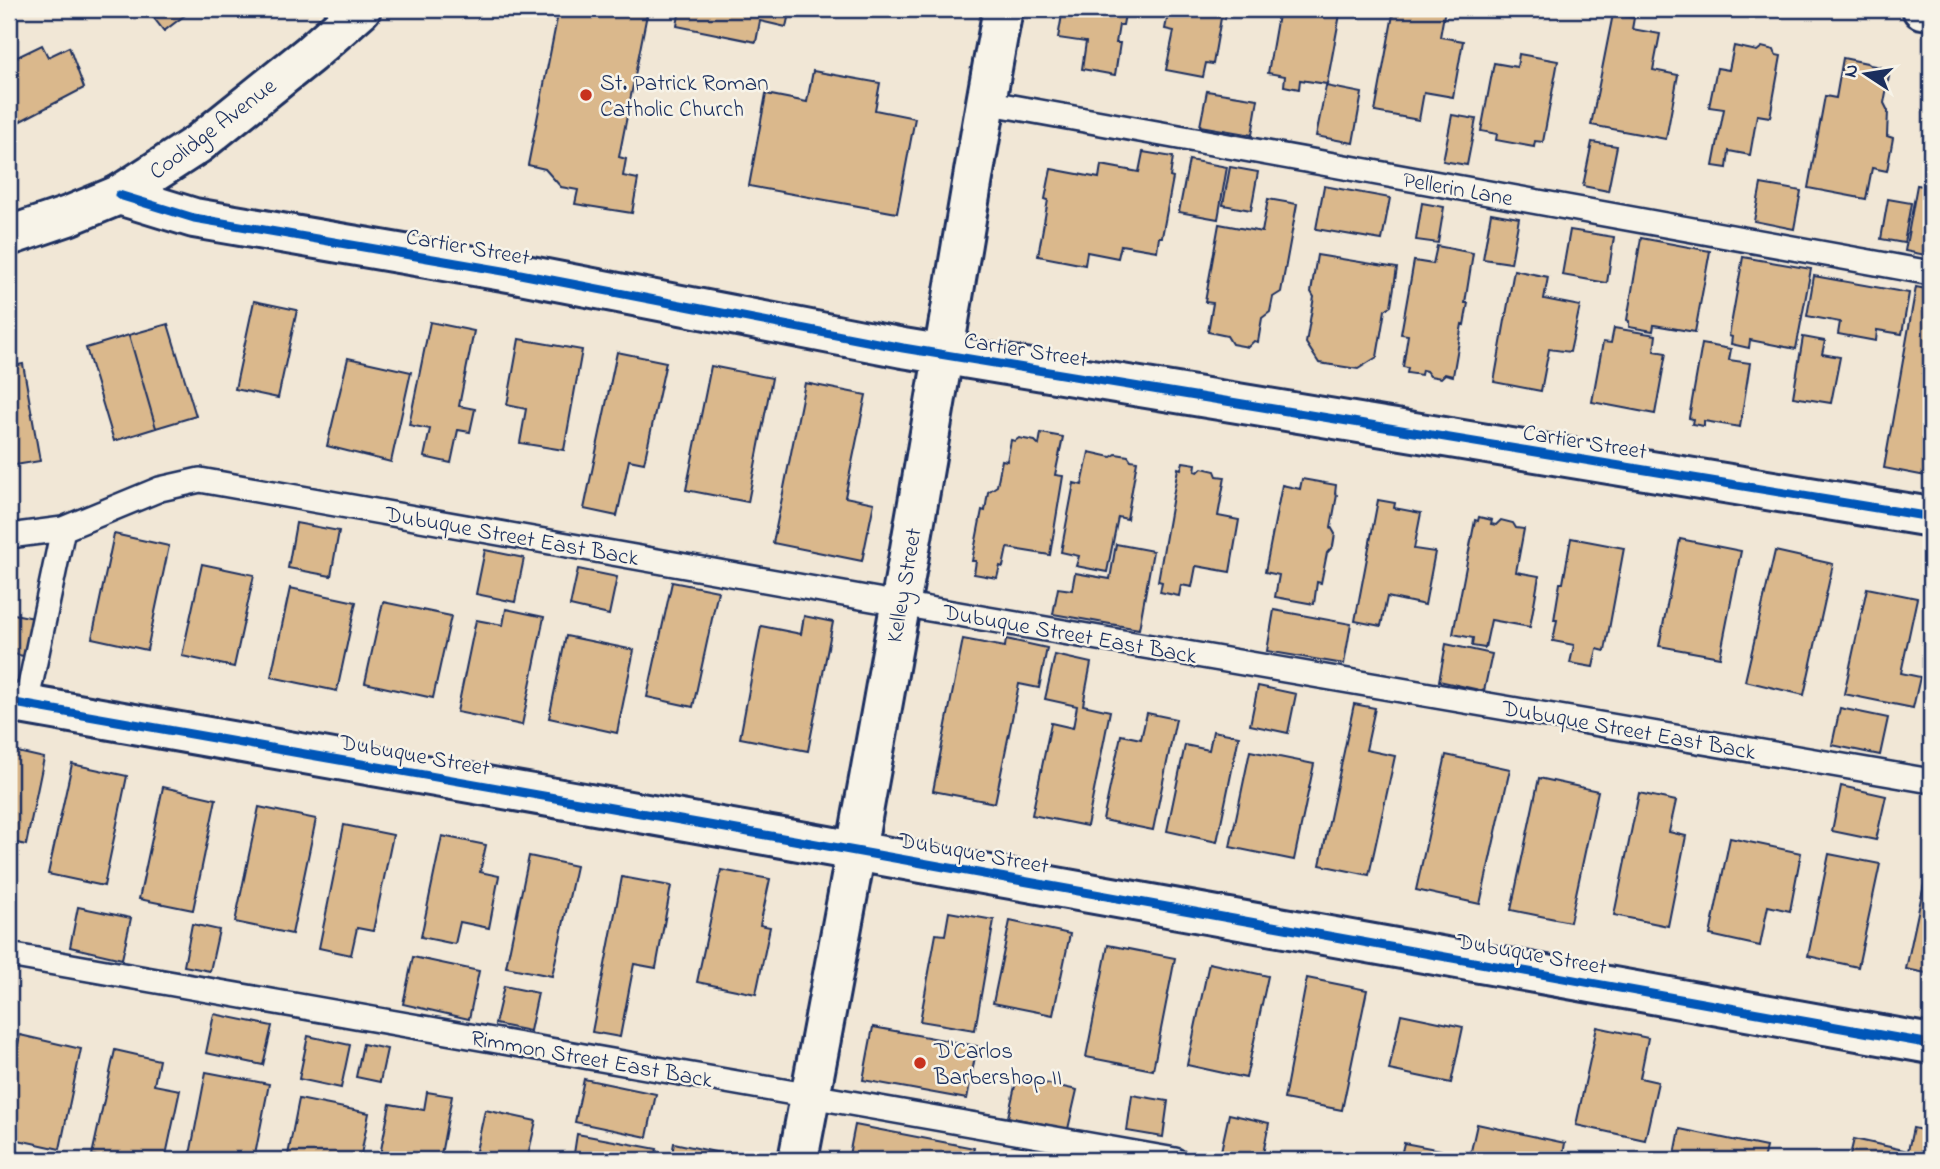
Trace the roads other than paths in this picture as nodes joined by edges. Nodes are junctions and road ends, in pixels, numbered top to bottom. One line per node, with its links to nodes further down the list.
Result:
1 (361, 9): 6 (street, Coolidge Avenue)
2 (1003, 9): 5 (street, Kelley Street)
3 (1922, 9): 4 (street)
4 (1931, 10)
5 (985, 102): 8 (lane, Pellerin Lane); 9 (street, Kelley Street)
6 (119, 195): 7 (street, Coolidge Avenue); 9 (street, Cartier Street)
7 (9, 236)
8 (1931, 274)
9 (944, 355): 10 (street, Cartier Street); 13 (street, Kelley Street)
10 (1931, 517)
11 (63, 529): 12 (lane, Dubuque Street East Back); 13 (lane, Dubuque Street East Back); 14 (lane)
12 (9, 536)
13 (900, 604): 15 (lane, Dubuque Street East Back); 16 (street, Kelley Street)
14 (18, 704): 16 (street, Dubuque Street)
15 (1931, 781)
16 (856, 851): 18 (street, Dubuque Street); 19 (street, Kelley Street)
17 (9, 955): 19 (lane, Rimmon Street East Back)
18 (1931, 1044)
19 (810, 1097): 20 (street, Kelley Street); 21 (lane, Rimmon Street East Back)
20 (798, 1160)
21 (1175, 1160)

